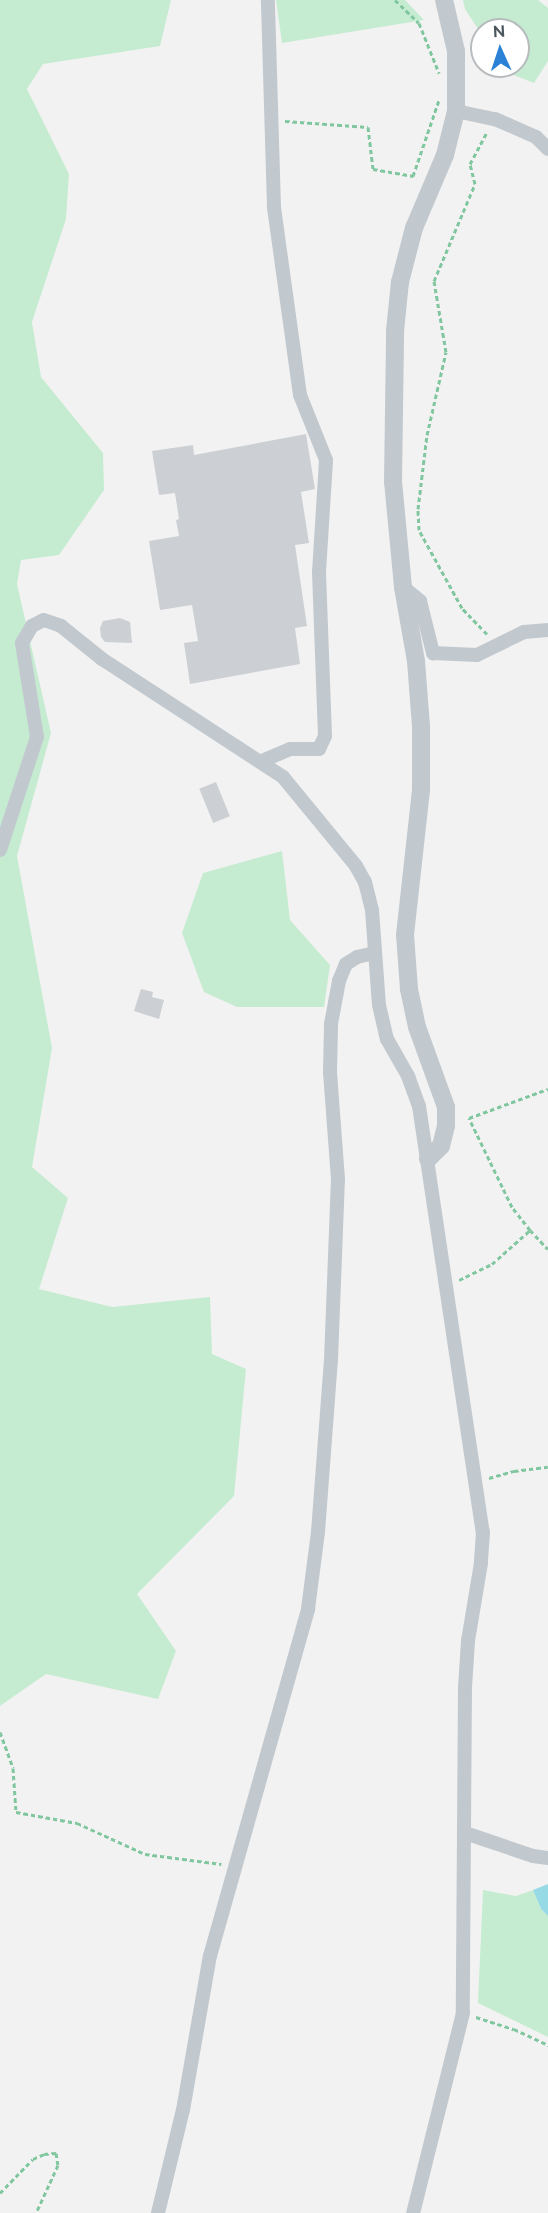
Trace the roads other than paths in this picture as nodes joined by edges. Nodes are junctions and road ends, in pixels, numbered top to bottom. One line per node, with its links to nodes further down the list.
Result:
1 (268, 0): 7 (street)
2 (444, 0): 3 (street)
3 (456, 111): 4 (street); 5 (street)
4 (548, 149)
5 (403, 587): 6 (street); 10 (street)
6 (548, 630)
7 (262, 761): 8 (street); 9 (street)
8 (0, 850)
9 (375, 953): 10 (street); 13 (street)
10 (428, 1159): 11 (street)
11 (465, 1833): 12 (street); 14 (street)
12 (548, 1858)
13 (158, 2213)
14 (413, 2213)

